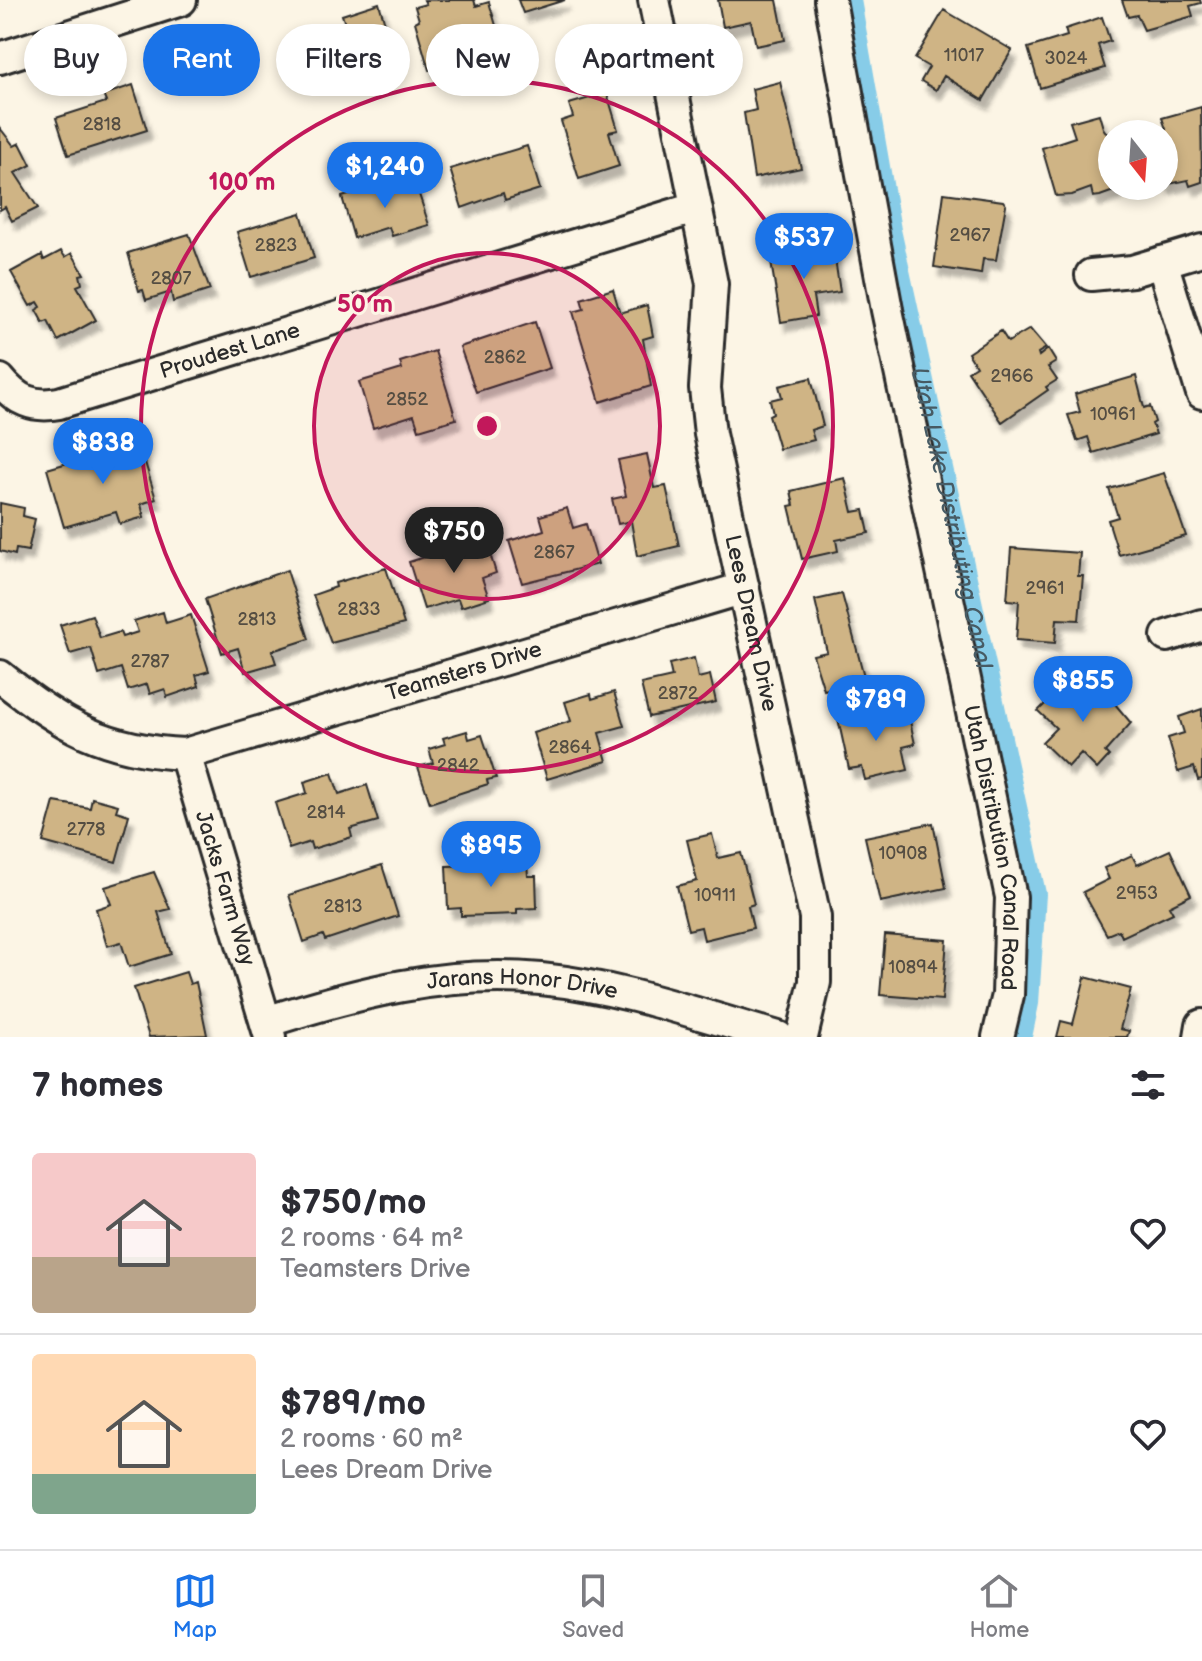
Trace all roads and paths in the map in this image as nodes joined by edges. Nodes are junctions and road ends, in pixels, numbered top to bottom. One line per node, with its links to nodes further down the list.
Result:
1 (181, 0): 4 (street)
2 (654, 0): 5 (street, Lees Dream Drive)
3 (830, 0): 20 (street, Utah Distribution Canal Road)
4 (0, 58)
5 (695, 208): 9 (street, Proudest Lane); 11 (street, Lees Dream Drive)
6 (1202, 250): 7 (street)
7 (1162, 262): 8 (street); 10 (street)
8 (1091, 275)
9 (0, 380)
10 (1202, 393)
11 (744, 588): 15 (street, Teamsters Drive); 19 (street, Lees Dream Drive)
12 (1202, 625): 13 (street)
13 (1167, 636)
14 (0, 676): 15 (street)
15 (185, 754): 17 (street, Jacks Farm Way)
16 (1202, 1025): 21 (street)
17 (268, 1029): 18 (street, Jarans Honor Drive)
18 (778, 1037)
19 (802, 1037)
20 (998, 1037)
21 (1200, 1037)

